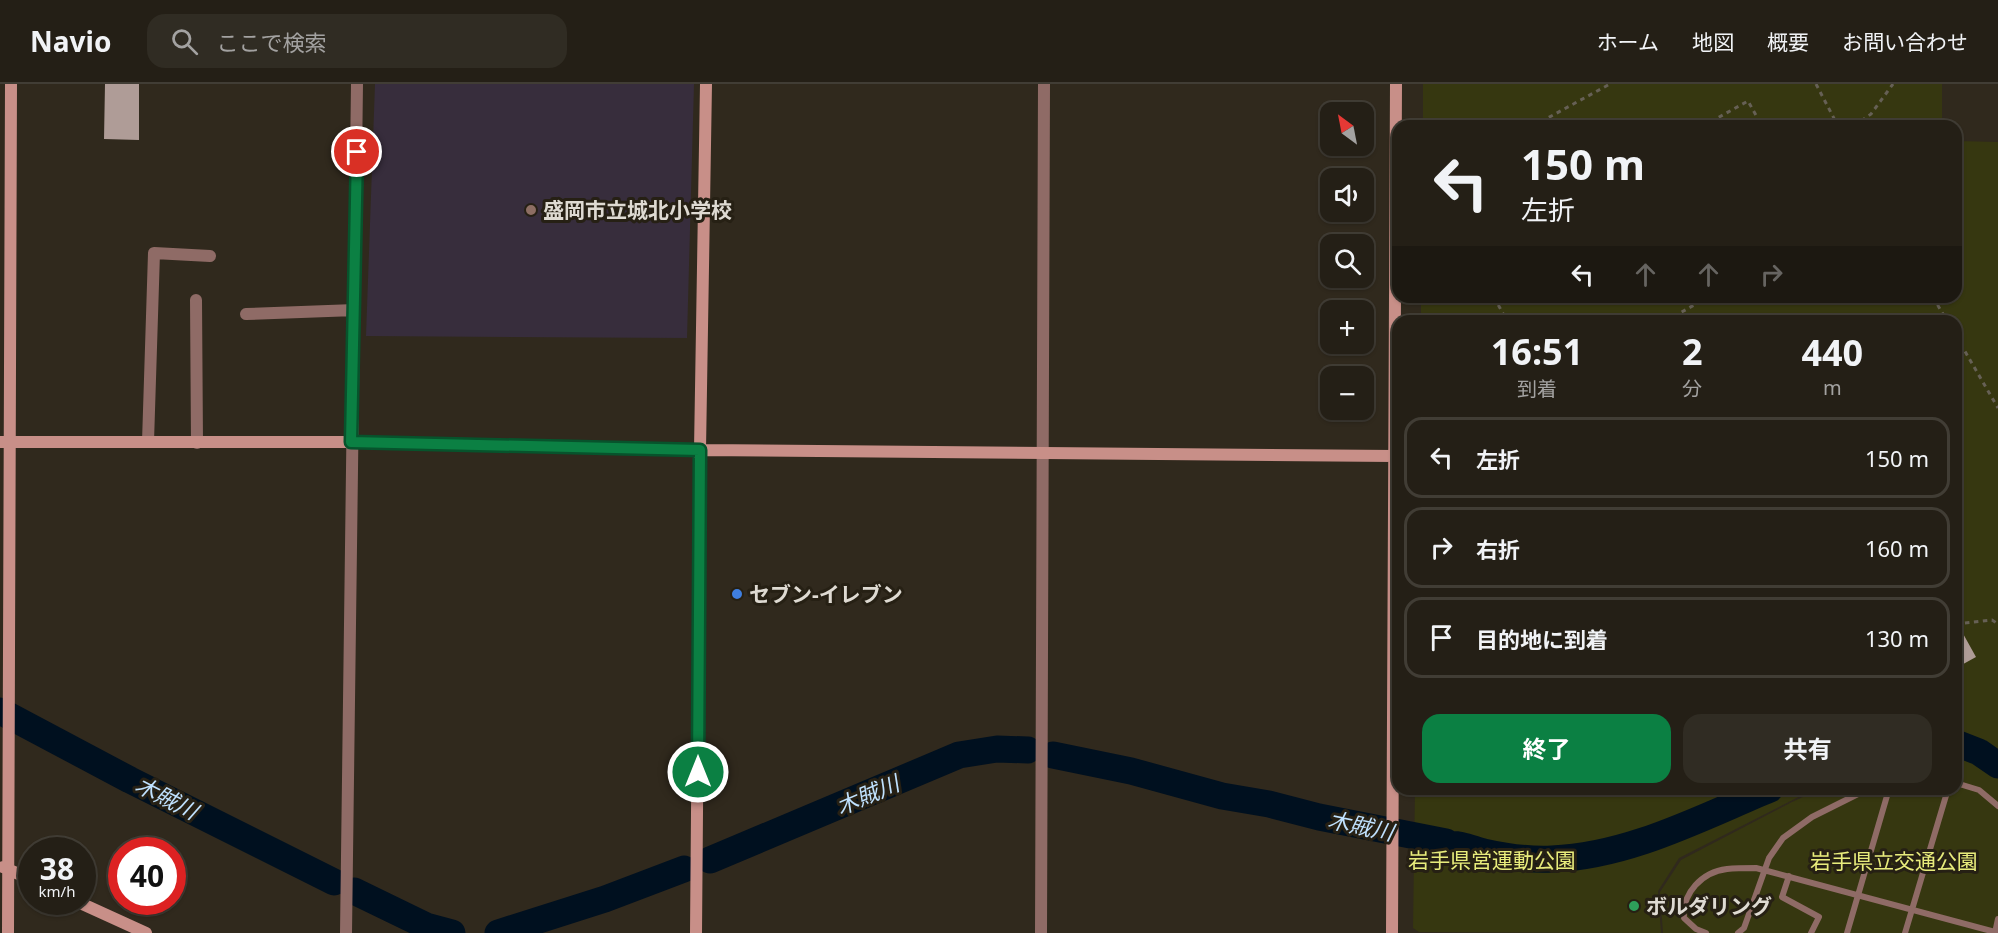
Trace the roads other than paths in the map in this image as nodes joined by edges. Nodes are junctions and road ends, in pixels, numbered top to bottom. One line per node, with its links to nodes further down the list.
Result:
1 (11, 84): 6 (street)
2 (357, 84): 10 (street)
3 (706, 84): 16 (street)
4 (1044, 84): 17 (street)
5 (1396, 84): 7 (street)
6 (5, 108): 12 (street)
7 (1396, 120)
8 (210, 256): 13 (street)
9 (196, 300): 14 (street)
10 (355, 310): 11 (street); 15 (street)
11 (246, 314)
12 (5, 442): 13 (street); 25 (street)
13 (148, 442): 14 (street)
14 (197, 442): 15 (street)
15 (351, 442): 16 (street); 36 (street)
16 (700, 450): 17 (street); 37 (street)
17 (1041, 452): 18 (street); 38 (street)
18 (1392, 456)
19 (1962, 785): 24 (lane)
20 (1392, 795): 39 (street)
21 (1857, 795): 26 (lane)
22 (1887, 795): 29 (lane)
23 (1946, 795): 30 (lane)
24 (1998, 806)
25 (4, 867): 27 (street); 34 (street)
26 (1765, 870): 28 (lane); 40 (lane); 41 (lane)
27 (18, 874)
28 (1789, 876): 29 (lane); 42 (lane)
29 (1858, 894): 30 (lane); 43 (lane)
30 (1912, 909): 33 (lane); 44 (lane)
31 (96, 910): 35 (street)
32 (1998, 919): 33 (lane)
33 (1995, 932)
34 (8, 933)
35 (146, 933)
36 (346, 933)
37 (696, 933)
38 (1041, 933)
39 (1392, 933)
40 (1706, 933)
41 (1738, 933)
42 (1811, 933)
43 (1847, 933)
44 (1905, 933)

